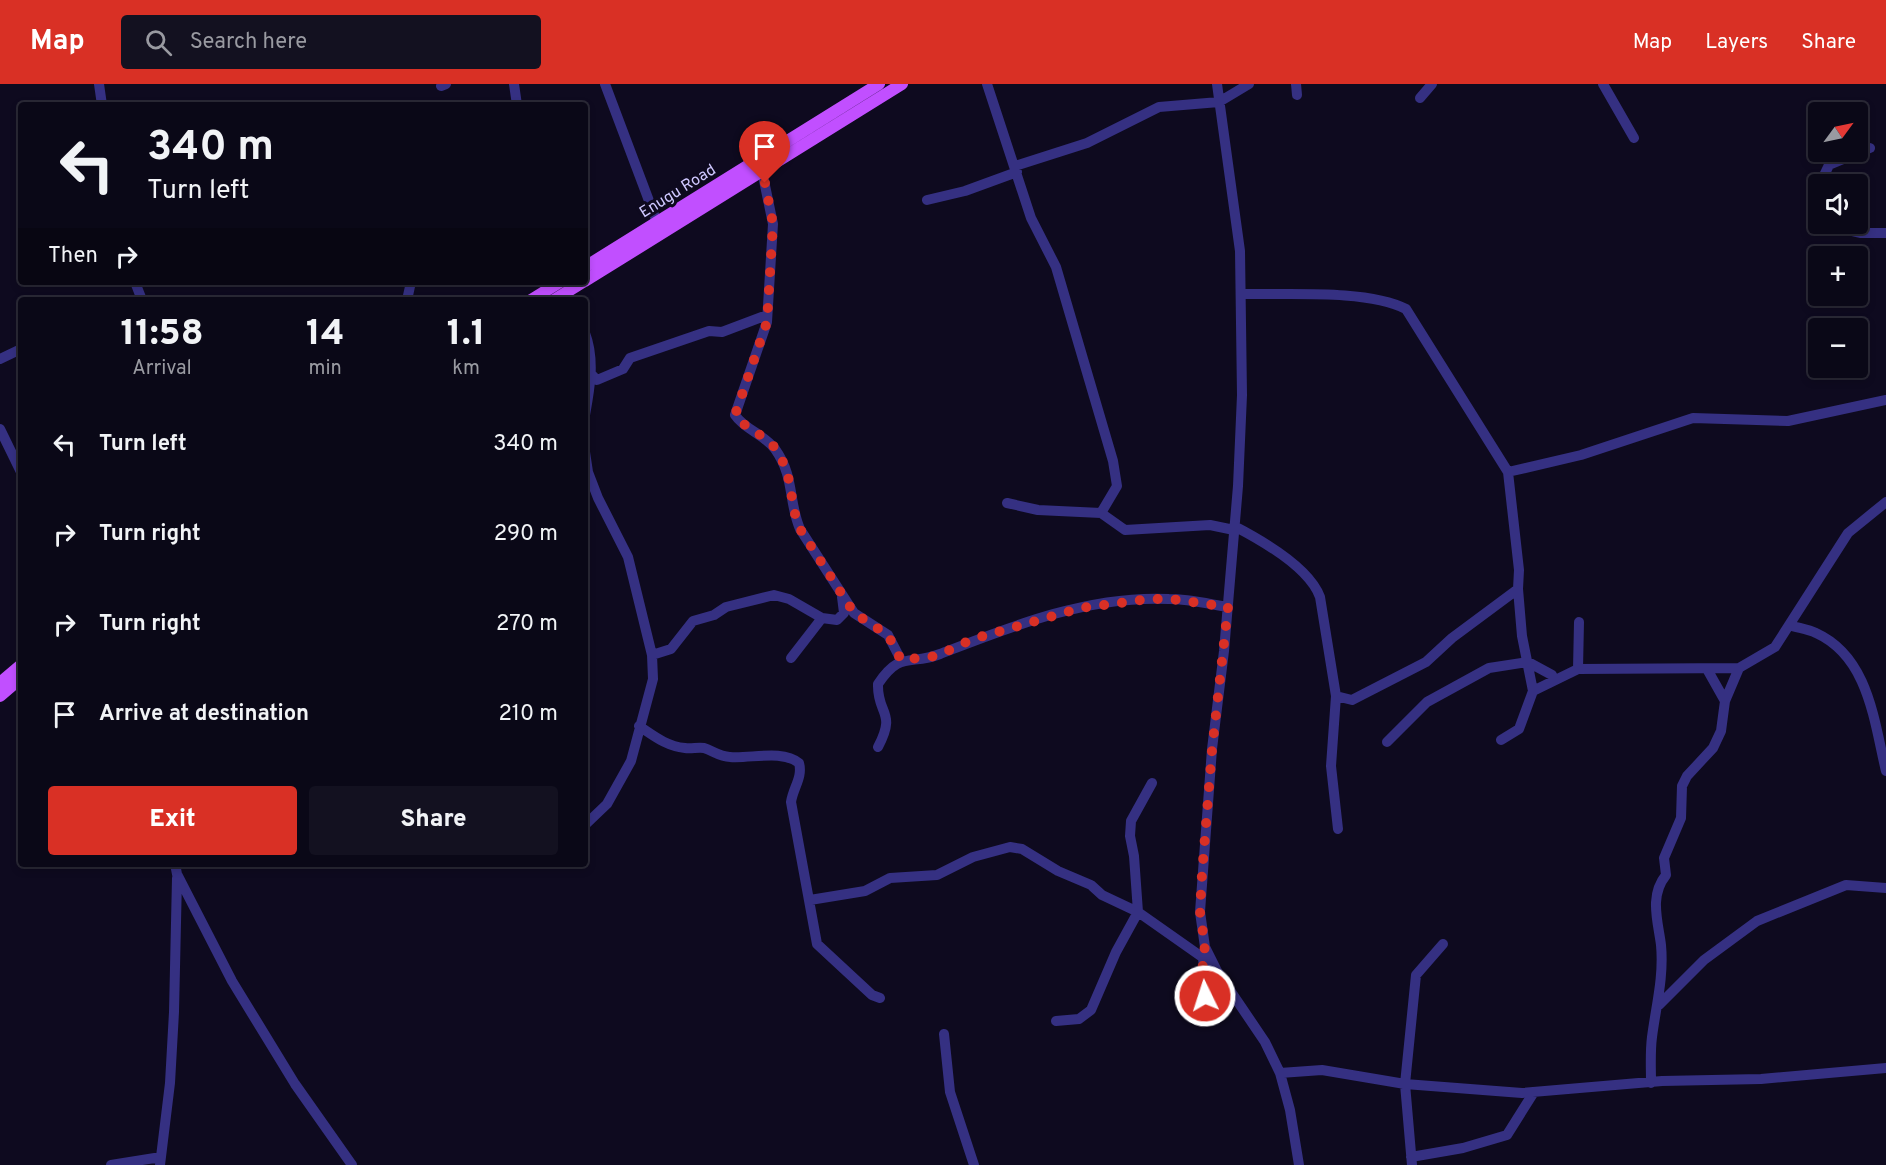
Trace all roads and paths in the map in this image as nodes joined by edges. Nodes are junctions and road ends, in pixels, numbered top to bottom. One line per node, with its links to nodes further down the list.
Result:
1 (99, 84): 12 (street)
2 (514, 84): 13 (street)
3 (604, 84): 21 (street)
4 (879, 84): 21 (main road, Enugu Road)
5 (902, 84): 18 (main road)
6 (987, 84): 17 (street)
7 (1217, 84): 14 (street)
8 (1249, 84): 14 (street)
9 (1431, 84): 11 (street)
10 (1603, 84): 15 (street)
11 (1420, 98)
12 (102, 102)
13 (517, 102)
14 (1219, 102): 17 (street); 27 (street)
15 (1634, 138)
16 (1870, 148): 19 (street)
17 (1016, 169): 20 (street); 42 (street)
18 (762, 171): 25 (main road); 29 (street)
19 (1825, 174)
20 (927, 200)
21 (657, 222): 24 (main road, Enugu Road)
22 (1868, 233): 23 (street)
23 (1886, 233)
24 (588, 265)
25 (588, 279)
26 (567, 291): 28 (main road)
27 (1241, 294): 39 (street); 43 (street)
28 (543, 297)
29 (767, 315): 33 (street); 45 (street)
30 (588, 340): 33 (street)
31 (18, 350): 32 (street)
32 (0, 359)
33 (590, 373): 34 (street)
34 (588, 390)
35 (1886, 400): 39 (street)
36 (0, 429): 37 (street)
37 (18, 466)
38 (588, 472): 50 (street)
39 (1508, 472): 44 (street)
40 (1886, 502): 49 (street)
41 (1007, 503): 42 (street)
42 (1101, 513): 43 (street)
43 (1234, 528): 46 (street); 63 (street)
44 (1518, 589): 53 (street); 63 (street)
45 (841, 593): 47 (street); 52 (street)
46 (1228, 607): 52 (street); 78 (street)
47 (822, 618): 50 (street); 51 (street)
48 (1579, 622): 56 (street)
49 (1789, 625): 55 (street); 69 (street)
50 (652, 655): 65 (street)
51 (791, 658)
52 (901, 660): 68 (street)
53 (1528, 662): 58 (street); 61 (street); 67 (street)
54 (18, 668): 60 (main road)
55 (1739, 668): 57 (street); 64 (street)
56 (1578, 669): 57 (street); 61 (street)
57 (1707, 669): 64 (street)
58 (1552, 675)
59 (18, 681): 62 (main road)
60 (0, 683)
61 (1533, 691): 66 (street)
62 (0, 696)
63 (1336, 696): 72 (street)
64 (1725, 701): 80 (street)
65 (639, 726): 71 (street); 75 (street)
66 (1501, 740)
67 (1387, 742)
68 (878, 747)
69 (1886, 771)
70 (1152, 783): 76 (street)
71 (588, 822)
72 (1338, 829)
73 (176, 869): 89 (street); 92 (street)
74 (1886, 888): 80 (street)
75 (810, 900): 76 (street); 79 (street)
76 (1138, 912): 78 (street); 82 (street)
77 (1443, 944): 87 (street)
78 (1204, 952): 81 (street); 85 (street)
79 (880, 998)
80 (1659, 1005): 86 (street)
81 (1205, 1011)
82 (1056, 1021)
83 (944, 1034): 93 (street)
84 (1886, 1068): 86 (street)
85 (1280, 1073): 87 (street); 94 (street)
86 (1651, 1083): 88 (street)
87 (1405, 1084): 88 (street); 90 (street)
88 (1534, 1092): 90 (street)
89 (160, 1161): 91 (street)
90 (1411, 1161)
91 (111, 1165)
92 (352, 1165)
93 (974, 1165)
94 (1299, 1165)

